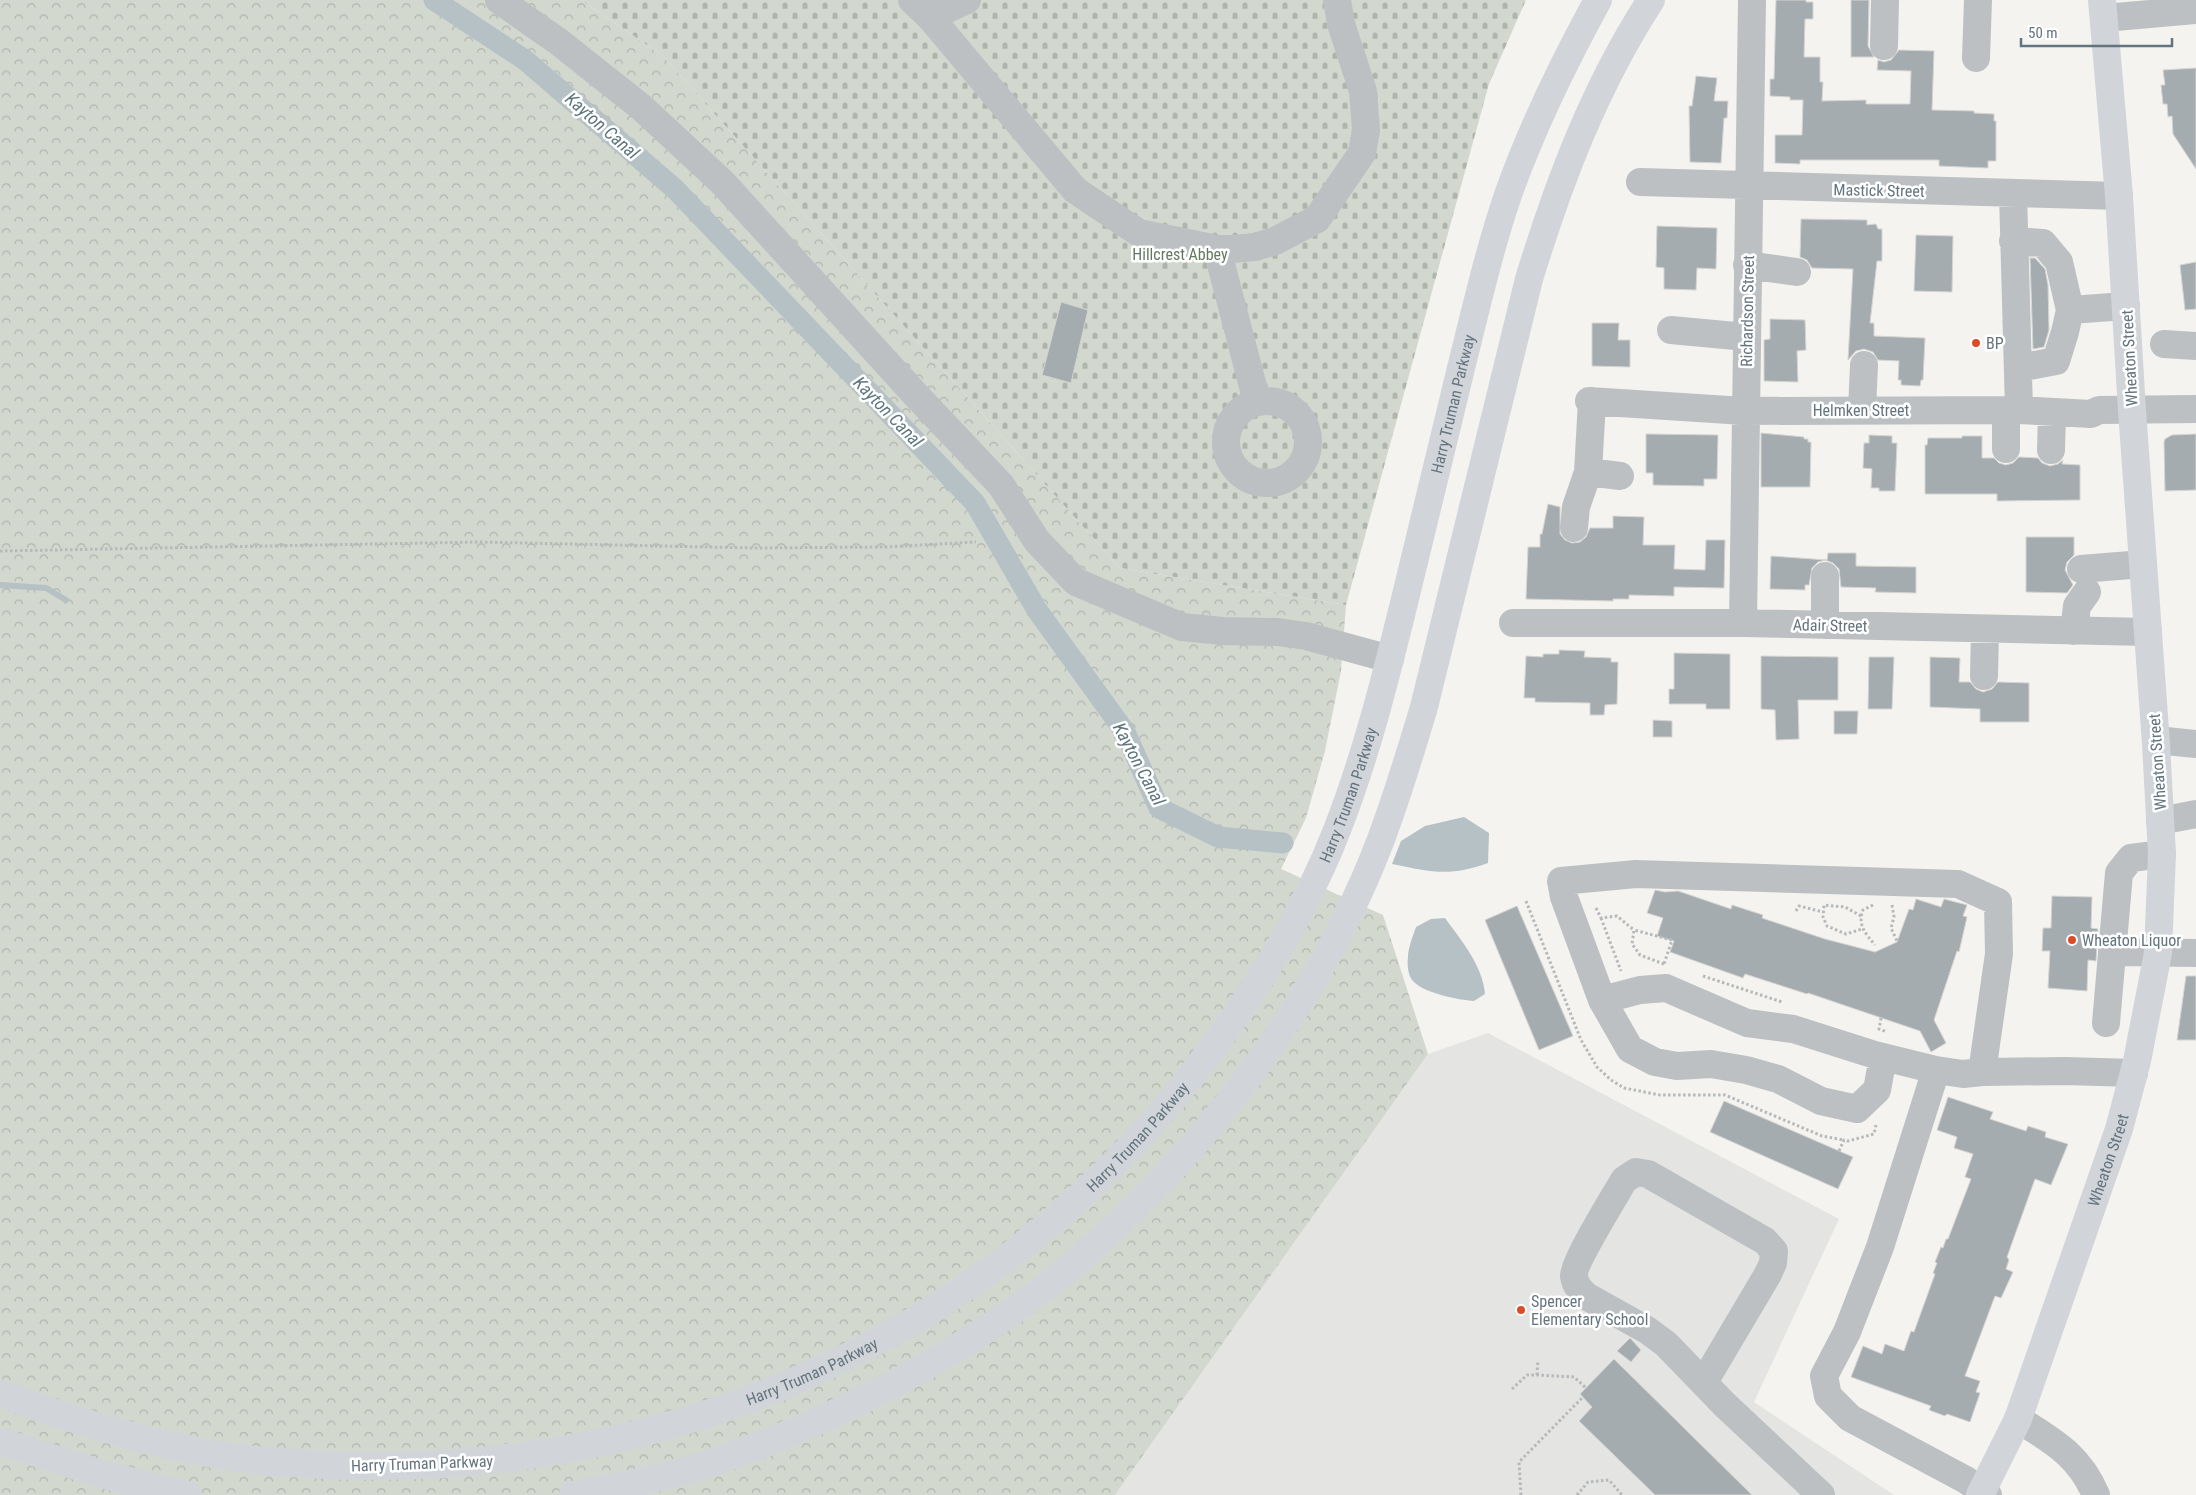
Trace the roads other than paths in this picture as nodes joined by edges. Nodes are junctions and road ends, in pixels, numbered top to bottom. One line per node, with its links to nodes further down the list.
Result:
1 (499, 0): 50 (street)
2 (967, 0): 9 (street)
3 (1336, 0): 19 (street)
4 (1598, 0): 50 (main road, Harry Truman Parkway)
5 (1651, 0): 72 (main road)
6 (1752, 0): 15 (street, Richardson Street)
7 (1885, 0): 12 (street)
8 (1978, 0): 13 (street)
9 (922, 9): 19 (street)
10 (2103, 9): 11 (street); 17 (main road, Wheaton Street)
11 (2196, 10)
12 (1884, 46)
13 (1976, 58)
14 (1640, 182): 15 (street, Mastick Street)
15 (1749, 187): 16 (street, Mastick Street); 20 (street, Richardson Street)
16 (2013, 193): 17 (street, Mastick Street); 18 (street)
17 (2119, 196): 22 (main road, Wheaton Street)
18 (2013, 242): 23 (street); 29 (street)
19 (1217, 250): 30 (street)
20 (1747, 265): 21 (street); 25 (street, Richardson Street)
21 (1797, 272)
22 (2126, 306): 23 (street); 35 (main road, Wheaton Street)
23 (2070, 310): 29 (street)
24 (1671, 330): 25 (street)
25 (1746, 337): 32 (street, Richardson Street)
26 (2164, 344): 27 (street)
27 (2196, 346)
28 (1864, 366): 33 (street)
29 (2018, 368): 34 (street)
30 (1257, 402)
31 (2196, 409): 35 (street, Helmken Street)
32 (1744, 410): 33 (street, Helmken Street); 39 (street, Helmken Street); 45 (street, Richardson Street)
33 (1862, 410): 34 (street, Helmken Street)
34 (2012, 410): 36 (street, Helmken Street); 37 (street)
35 (2132, 410): 36 (street, Helmken Street); 42 (main road, Wheaton Street)
36 (2052, 412): 38 (street)
37 (2006, 449)
38 (2051, 450)
39 (1588, 472): 40 (street); 41 (street)
40 (1620, 476)
41 (1574, 528)
42 (2142, 564): 48 (street); 49 (main road, Wheaton Street)
43 (1825, 576): 46 (street)
44 (1513, 623): 45 (street, Adair Street)
45 (1742, 623): 46 (street, Adair Street)
46 (1825, 625): 47 (street, Adair Street)
47 (1986, 628): 48 (street, Adair Street); 51 (street)
48 (2074, 631): 49 (street, Adair Street)
49 (2148, 632): 52 (main road, Wheaton Street)
50 (1390, 659): 67 (main road, Harry Truman Parkway)
51 (1984, 676)
52 (2156, 740): 53 (street); 55 (main road, Wheaton Street)
53 (2196, 744)
54 (2196, 814): 55 (street)
55 (2160, 821): 56 (main road, Wheaton Street)
56 (2162, 854): 57 (street); 58 (main road, Wheaton Street)
57 (2112, 952): 58 (street); 61 (street)
58 (2158, 953): 59 (street); 65 (main road, Wheaton Street)
59 (2196, 953)
60 (1602, 1000): 62 (street); 62 (street); 64 (street)
61 (2106, 1023)
62 (1884, 1057): 63 (street)
63 (1936, 1070): 64 (street); 70 (street)
64 (1982, 1072): 65 (street)
65 (2134, 1073): 68 (main road, Wheaton Street)
66 (1704, 1382): 66 (street); 73 (street)
67 (0, 1393)
68 (2018, 1418): 70 (main road, Wheaton Street); 74 (street)
69 (0, 1441): 71 (main road)
70 (1984, 1494)
71 (188, 1495)
72 (573, 1495)
73 (1820, 1495)
74 (2096, 1495)

